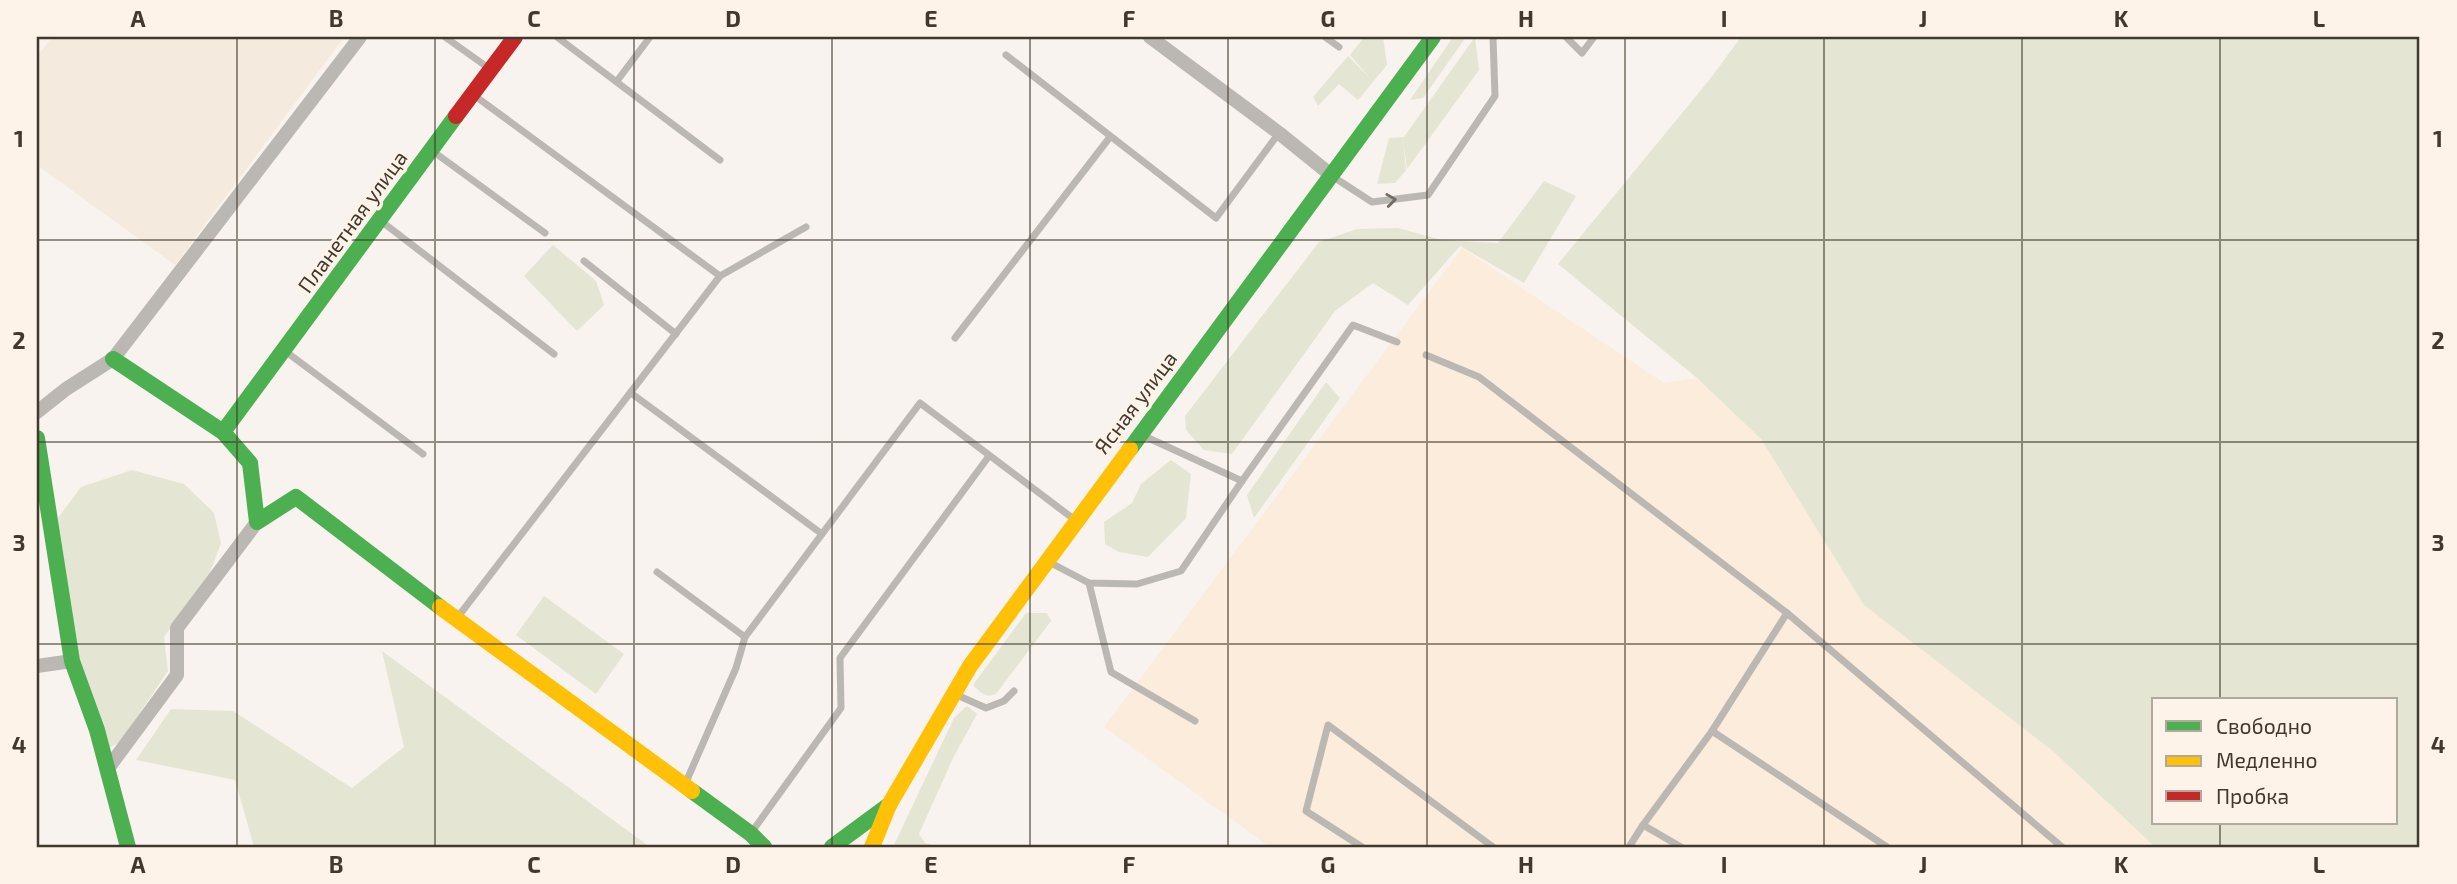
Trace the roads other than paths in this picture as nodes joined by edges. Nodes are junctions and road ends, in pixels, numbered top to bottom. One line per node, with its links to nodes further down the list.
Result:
1 (360, 37): 33 (street)
2 (445, 37): 14 (lane)
3 (515, 37): 14 (street, Планетная улица)
4 (557, 37): 15 (lane)
5 (650, 37): 15 (lane)
6 (1150, 37): 17 (street)
7 (1325, 37): 12 (lane)
8 (1433, 37): 21 (street, Ясная улица)
9 (1493, 37): 21 (lane, one-way to 9)
10 (1566, 37): 11 (lane)
11 (1594, 37)
12 (1339, 47)
13 (1006, 55): 18 (lane)
14 (491, 69): 16 (street, Планетная улица)
15 (617, 81): 20 (lane)
16 (472, 93): 19 (street, Планетная улица); 26 (lane)
17 (1279, 132): 18 (lane); 21 (street)
18 (1110, 137): 28 (lane)
19 (431, 150): 22 (street, Планетная улица); 24 (lane)
20 (720, 160)
21 (1331, 175): 37 (street, Ясная улица)
22 (380, 220): 30 (street, Планетная улица); 31 (lane)
23 (806, 227): 26 (lane)
24 (545, 233)
25 (584, 261): 27 (lane)
26 (720, 276): 27 (lane)
27 (676, 334): 34 (lane)
28 (955, 338)
29 (1397, 342): 41 (lane)
30 (285, 351): 36 (street, Планетная улица); 39 (lane)
31 (555, 355)
32 (1426, 355): 48 (lane)
33 (113, 359): 35 (street); 36 (street)
34 (631, 393): 44 (lane); 49 (lane)
35 (37, 412)
36 (223, 432): 43 (street)
37 (1140, 434): 41 (lane); 42 (street, Ясная улица)
38 (37, 438): 51 (street)
39 (423, 454)
40 (989, 456): 42 (lane); 44 (lane); 61 (lane)
41 (1242, 481): 47 (lane)
42 (1075, 520): 45 (street, Ясная улица)
43 (257, 522): 49 (street); 57 (street)
44 (822, 534): 50 (lane)
45 (1046, 560): 47 (lane); 54 (street, Ясная улица)
46 (657, 572): 50 (lane)
47 (1089, 583): 55 (lane)
48 (1787, 613): 56 (lane); 71 (lane)
49 (456, 619): 58 (street)
50 (745, 637): 58 (lane)
51 (72, 660): 52 (street); 57 (street)
52 (37, 666)
53 (1014, 691): 54 (lane)
54 (953, 693): 59 (street, Ясная улица)
55 (1195, 721)
56 (1712, 731): 60 (lane); 70 (lane)
57 (109, 767): 62 (street)
58 (684, 785): 61 (street)
59 (889, 805): 64 (street); 65 (street, Ясная улица)
60 (1643, 825): 68 (lane); 69 (lane)
61 (751, 834): 63 (street)
62 (128, 847)
63 (764, 847)
64 (832, 847)
65 (872, 847)
66 (1362, 847): 67 (lane)
67 (1493, 847)
68 (1629, 847)
69 (1681, 847)
70 (1886, 847)
71 (2062, 847)

